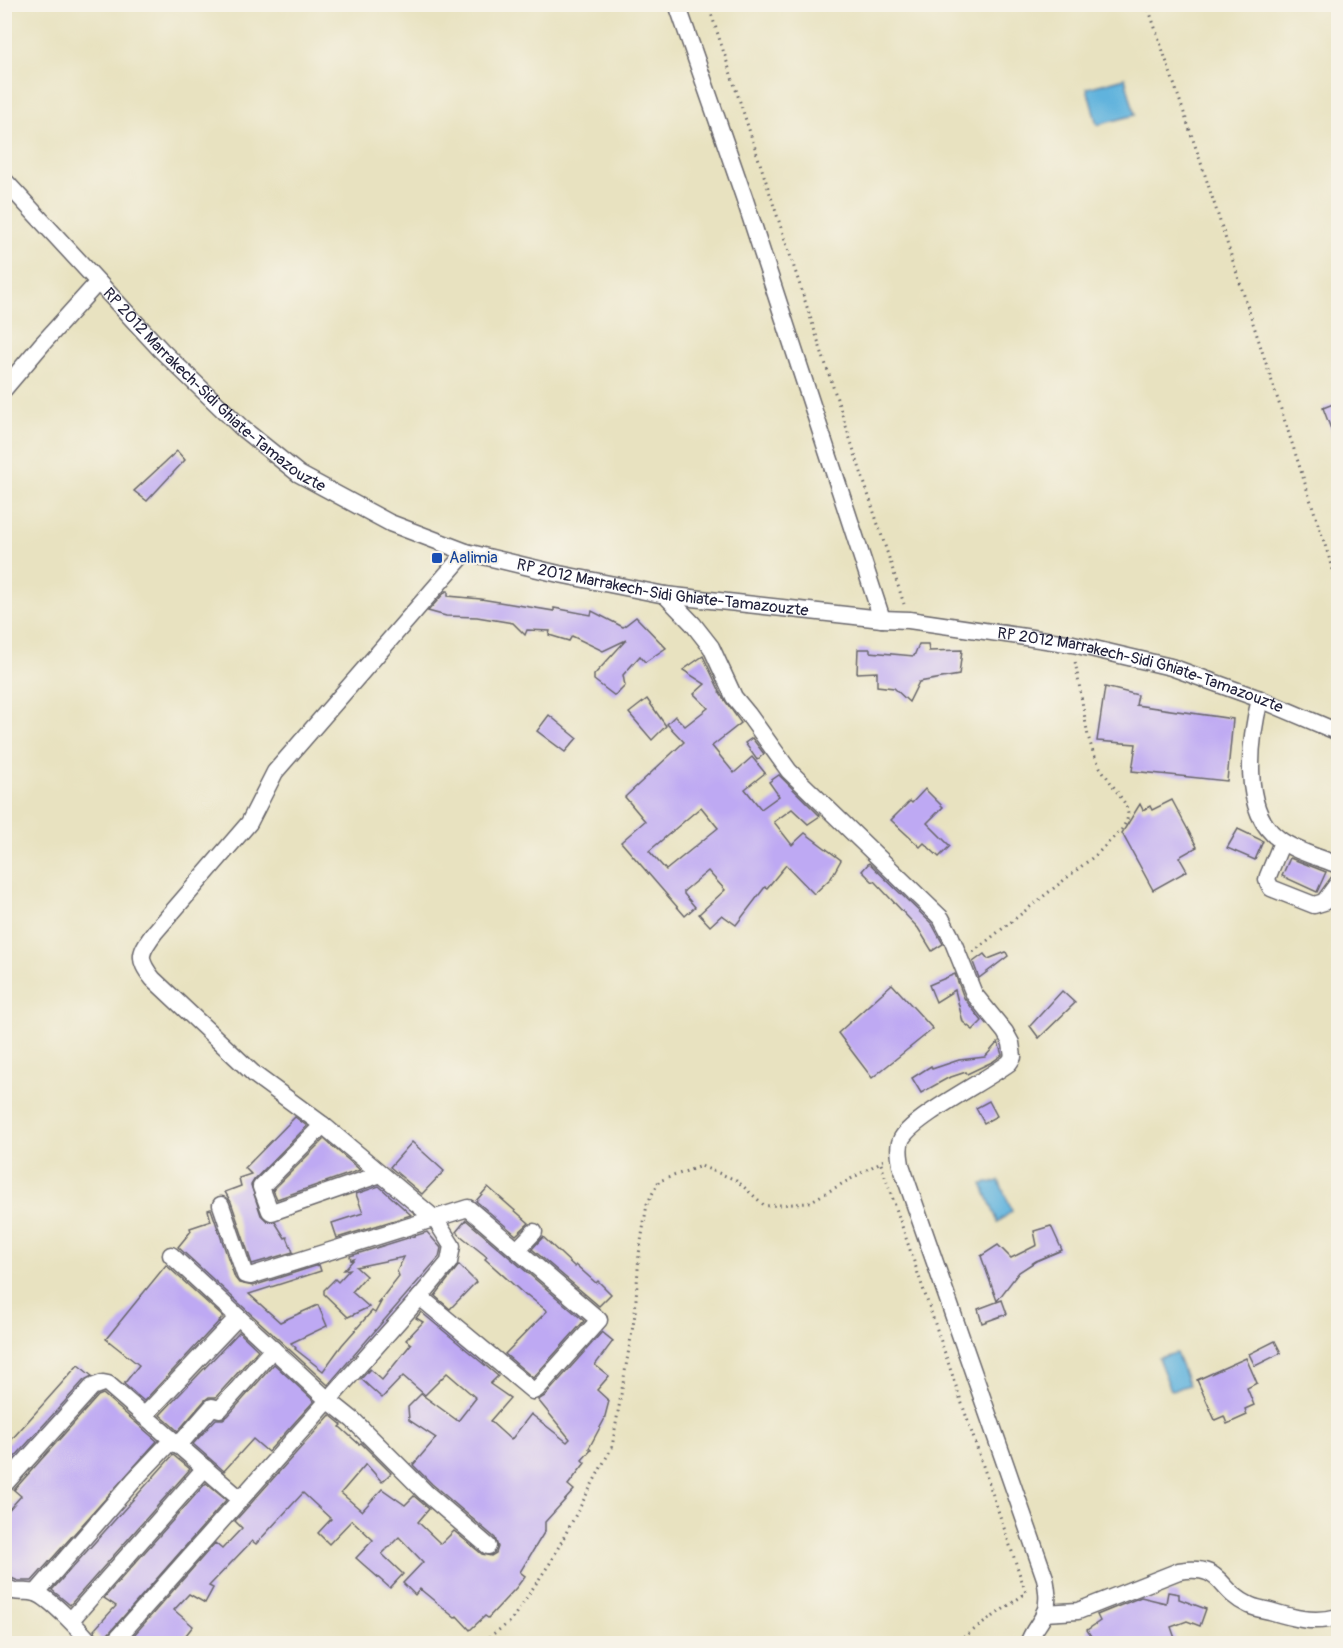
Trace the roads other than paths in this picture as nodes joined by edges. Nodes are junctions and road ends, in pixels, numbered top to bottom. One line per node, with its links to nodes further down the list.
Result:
1 (677, 4): 7 (street)
2 (4, 180): 3 (street, RP 2012 Marrakech-Sidi Ghiate-Tamazouzte)
3 (98, 282): 4 (street); 5 (street, RP 2012 Marrakech-Sidi Ghiate-Tamazouzte)
4 (4, 389)
5 (466, 552): 6 (street, RP 2012 Marrakech-Sidi Ghiate-Tamazouzte); 13 (street)
6 (664, 595): 7 (street, RP 2012 Marrakech-Sidi Ghiate-Tamazouzte); 32 (street)
7 (882, 619): 8 (street, RP 2012 Marrakech-Sidi Ghiate-Tamazouzte)
8 (1260, 699): 9 (street, RP 2012 Marrakech-Sidi Ghiate-Tamazouzte); 10 (street)
9 (1338, 732)
10 (1282, 842): 11 (street); 12 (street)
11 (1338, 865)
12 (1338, 884)
13 (323, 1125): 14 (street); 14 (street)
14 (381, 1174): 16 (street)
15 (221, 1205): 16 (street)
16 (435, 1220): 18 (street); 20 (street)
17 (534, 1232): 18 (street)
18 (517, 1250): 20 (street)
19 (171, 1255): 21 (street)
20 (420, 1296): 23 (street)
21 (238, 1317): 22 (street); 24 (street)
22 (273, 1349): 23 (street); 25 (street)
23 (328, 1400): 28 (street); 29 (street)
24 (144, 1416): 25 (street); 27 (street)
25 (175, 1443): 26 (street); 31 (street)
26 (205, 1468): 28 (street); 34 (street)
27 (4, 1485)
28 (239, 1498): 36 (street)
29 (488, 1546)
30 (4, 1586): 31 (street)
31 (36, 1593): 34 (street)
32 (1044, 1613): 33 (street); 37 (street)
33 (1338, 1617)
34 (71, 1620): 35 (street)
35 (92, 1644)
36 (112, 1644)
37 (1028, 1644)

